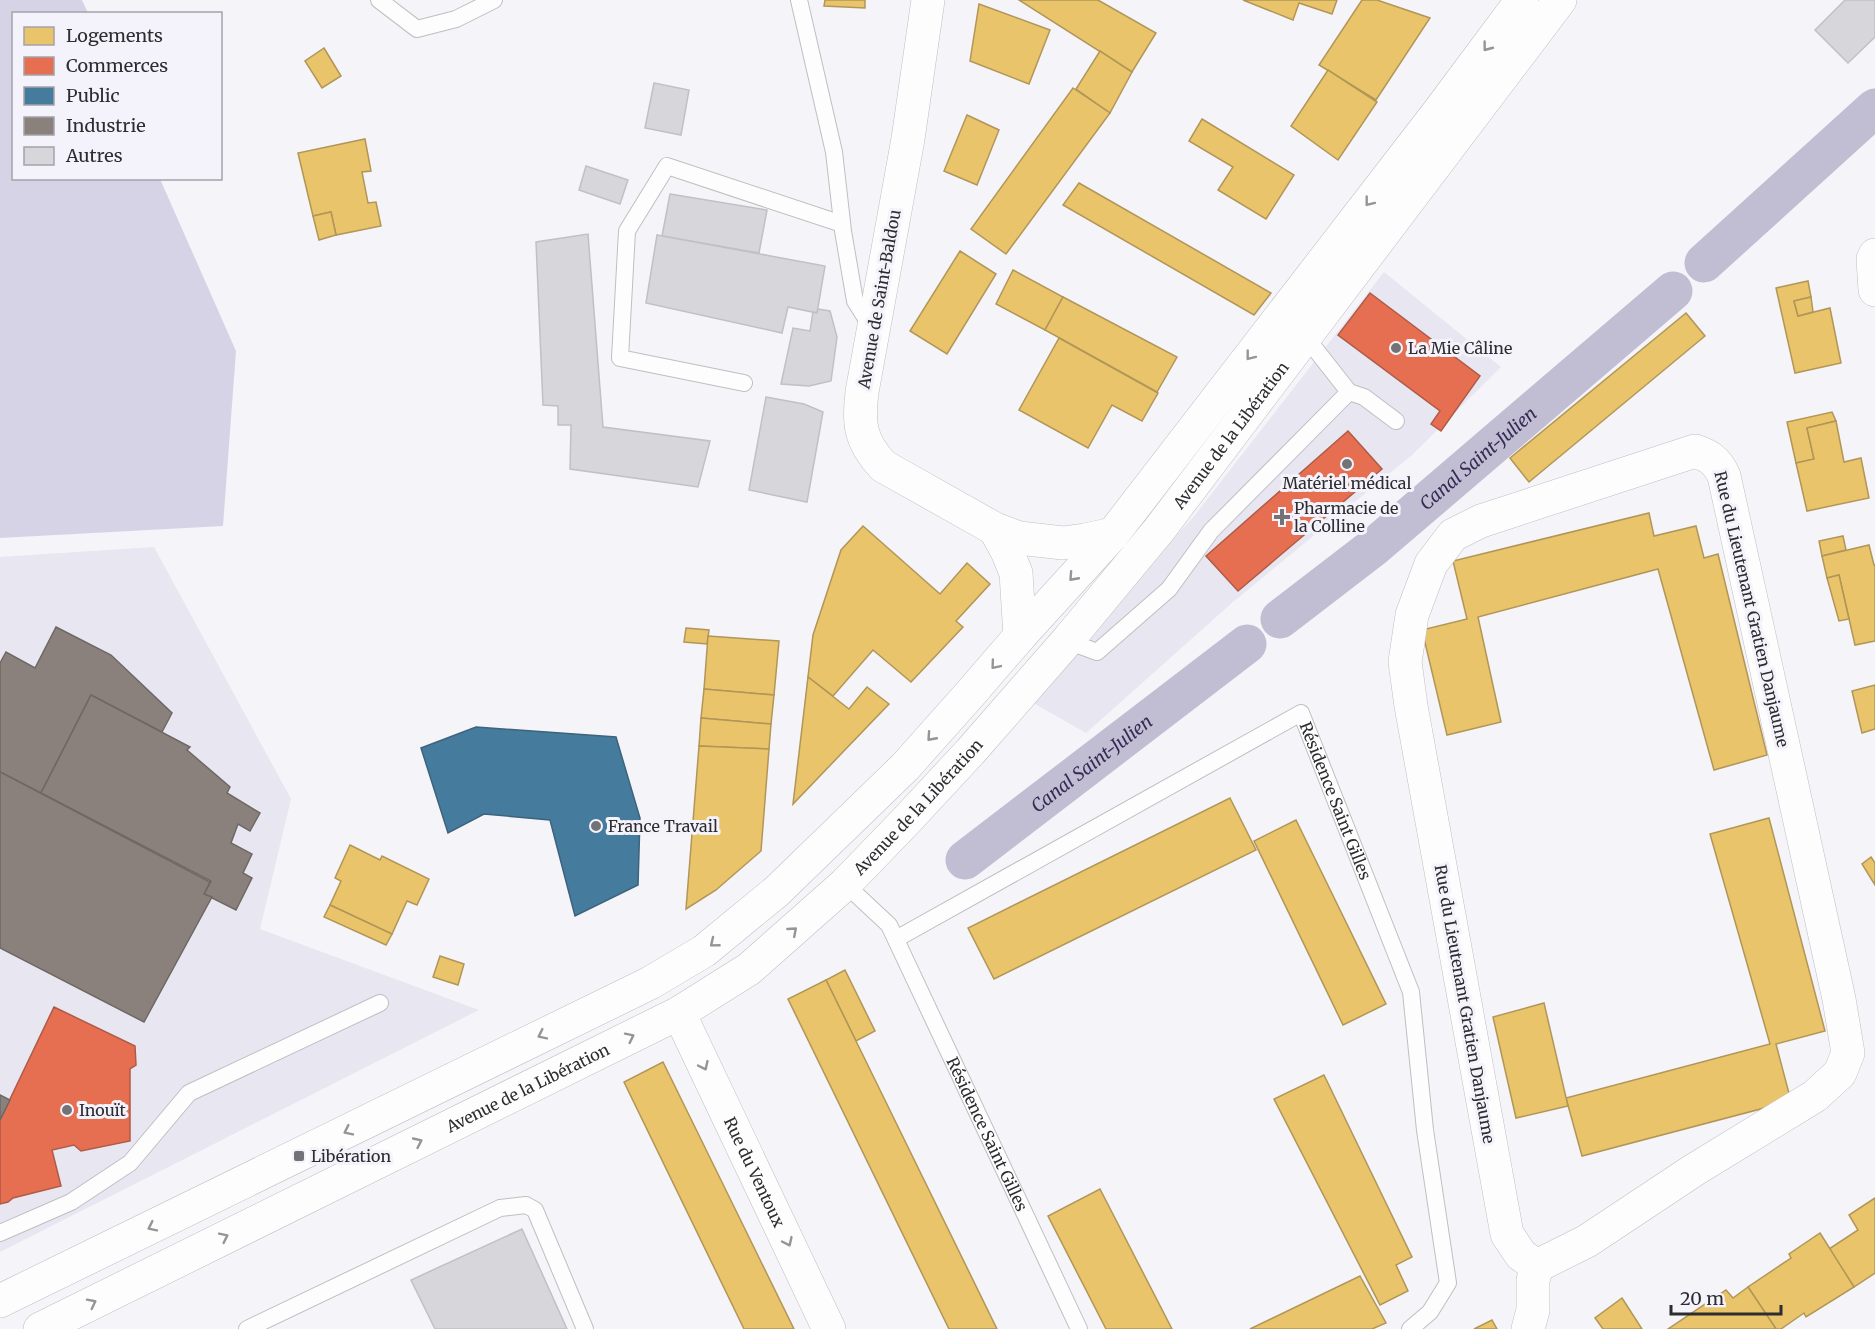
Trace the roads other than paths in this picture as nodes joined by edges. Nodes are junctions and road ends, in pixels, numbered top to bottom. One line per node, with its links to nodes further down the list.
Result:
1 (380, 0): 2 (lane)
2 (494, 0)
3 (799, 0): 7 (lane)
4 (928, 0): 10 (main road, Avenue de Saint-Baldou)
5 (1522, 0): 16 (main road, Avenue de la Libération, one-way to 16)
6 (1560, 0): 11 (main road, Avenue de la Libération)
7 (842, 224): 10 (lane); 12 (lane)
8 (1875, 255): 9 (main road)
9 (1875, 290)
10 (873, 331): 15 (main road, Avenue de Saint-Baldou)
11 (1305, 336): 13 (lane); 18 (main road, Avenue de la Libération)
12 (744, 383)
13 (1349, 392): 14 (lane); 18 (lane)
14 (1396, 421)
15 (994, 529): 16 (main road, Avenue de Saint-Baldou); 17 (main road, Avenue de Saint-Baldou)
16 (1113, 534): 17 (main road, Avenue de la Libération, one-way to 17)
17 (1020, 636): 25 (main road, Avenue de la Libération, one-way to 25)
18 (1067, 641): 19 (main road, Avenue de la Libération)
19 (845, 884): 20 (lane, Résidence Saint Gilles); 22 (main road, Avenue de la Libération, one-way to 19)
20 (896, 939): 31 (lane, Résidence Saint Gilles); 32 (lane, Résidence Saint Gilles)
21 (380, 1003): 23 (lane)
22 (679, 1013): 27 (main road, Avenue de la Libération, one-way to 22); 30 (main road, Rue du Ventoux, one-way to 30)
23 (0, 1233)
24 (1537, 1266): 24 (main road, Rue du Lieutenant Gratien Danjaume); 26 (main road)
25 (0, 1301)
26 (1533, 1323)
27 (39, 1329)
28 (247, 1329): 29 (lane)
29 (585, 1329)
30 (829, 1329)
31 (1078, 1329)
32 (1410, 1329)

